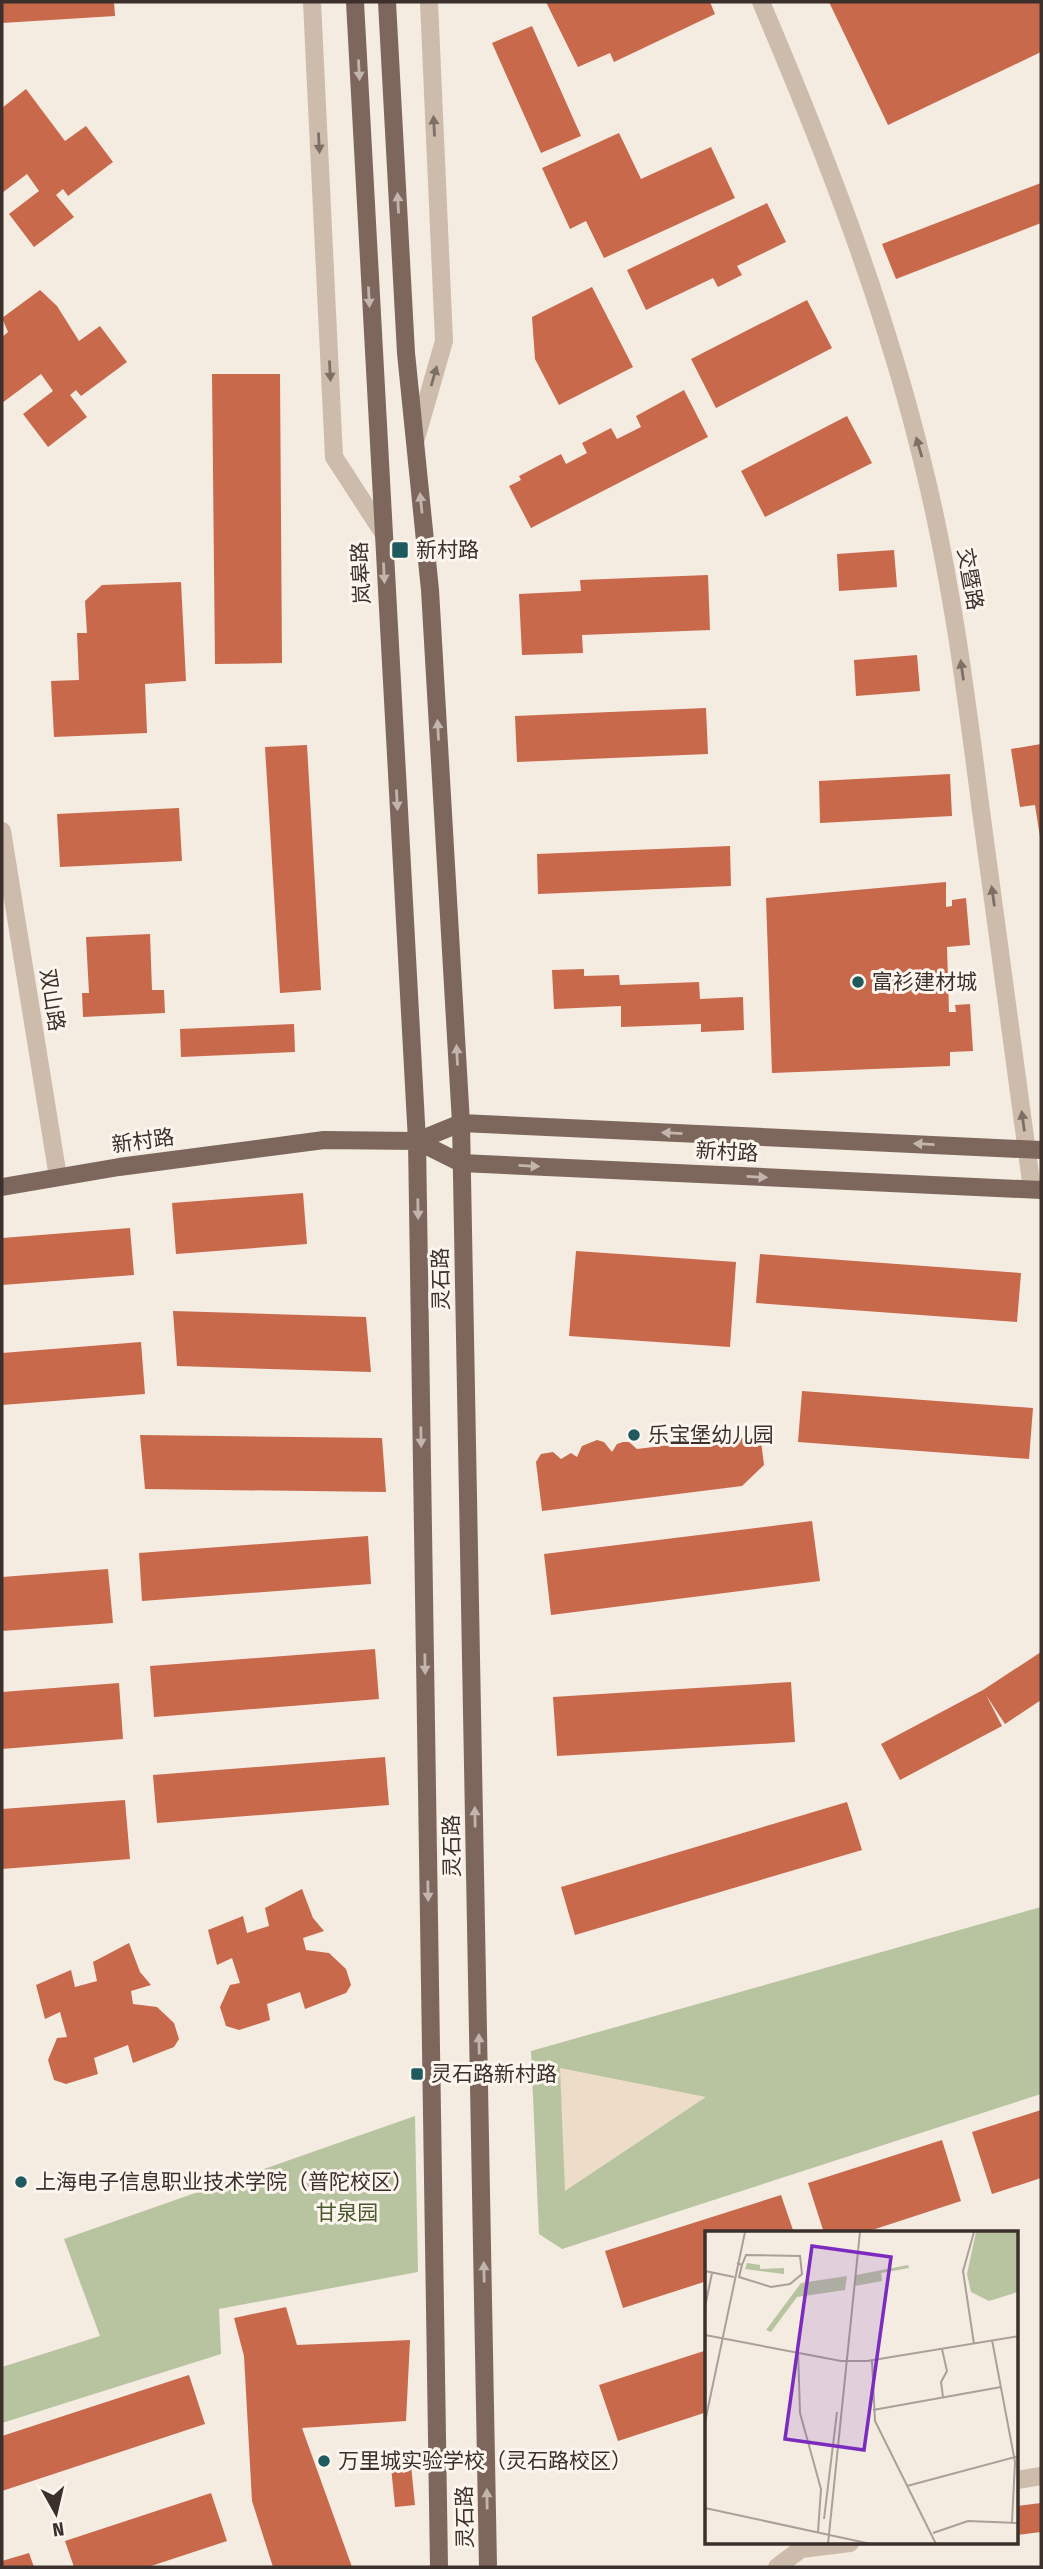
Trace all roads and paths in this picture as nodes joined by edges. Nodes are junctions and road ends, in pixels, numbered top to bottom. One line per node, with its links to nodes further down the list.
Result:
1 (312, 2): 7 (street, one-way to 7)
2 (355, 2): 7 (main road, 岚皋路, one-way to 7)
3 (387, 2): 6 (main road, one-way to 3)
4 (429, 2): 6 (street, one-way to 4)
5 (761, 2): 11 (street, 交暨路, one-way to 5)
6 (415, 442): 9 (main road, one-way to 6)
7 (382, 531): 10 (main road, 岚皋路, one-way to 10)
8 (2, 831): 13 (street, 双山路)
9 (461, 1123): 10 (main road, 新村路); 11 (main road, 新村路, one-way to 9); 12 (main road, 灵石路)
10 (416, 1141): 12 (main road, 新村路); 13 (main road, 新村路); 19 (main road, 灵石路, one-way to 19)
11 (1034, 1149): 15 (street, 交暨路)
12 (461, 1163): 15 (main road, 新村路, one-way to 15); 20 (main road, 灵石路, one-way to 12)
13 (58, 1177): 14 (main road, 新村路)
14 (2, 1187)
15 (1037, 1189)
16 (1041, 2476): 17 (street)
17 (1018, 2480)
18 (841, 2544): 21 (street)
19 (439, 2567)
20 (488, 2567)
21 (777, 2567)

